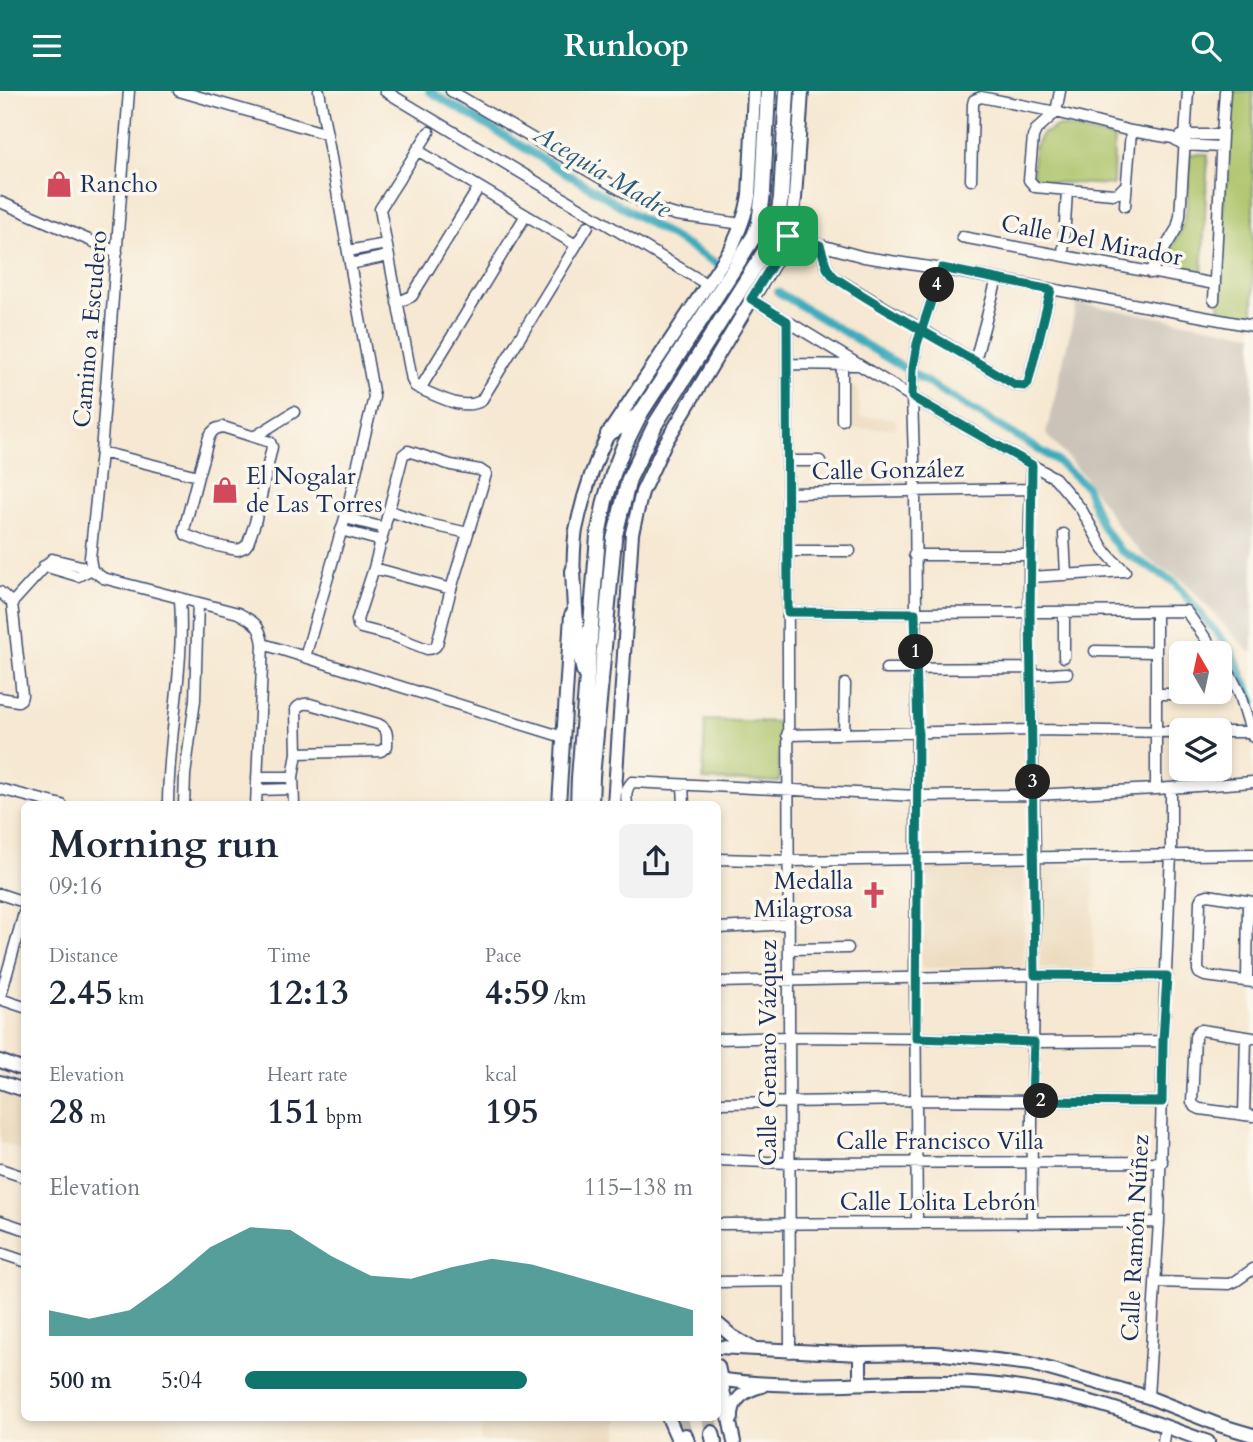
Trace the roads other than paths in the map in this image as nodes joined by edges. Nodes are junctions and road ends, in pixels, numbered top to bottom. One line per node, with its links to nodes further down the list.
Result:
1 (130, 91): 38 (street, Camino a Escudero)
2 (179, 91): 17 (street)
3 (319, 91): 17 (street)
4 (385, 91): 46 (street)
5 (451, 91): 30 (street)
6 (754, 91): 30 (main road)
7 (768, 91): 61 (highway)
8 (786, 91): 20 (highway)
9 (792, 91): 20 (highway)
10 (802, 91): 32 (main road)
11 (1060, 91): 14 (street)
12 (1188, 91): 19 (street)
13 (1225, 91): 18 (street)
14 (1056, 112): 15 (street); 23 (street); 26 (street)
15 (1131, 131): 19 (street); 24 (street)
16 (429, 132): 22 (street)
17 (327, 134): 37 (street)
18 (1222, 135): 19 (street); 21 (street)
19 (1184, 140): 21 (street); 43 (street)
20 (783, 144): 146 (highway)
21 (1221, 147): 45 (street)
22 (418, 150): 25 (street); 34 (street)
23 (971, 180)
24 (1126, 185): 26 (street); 28 (street)
25 (480, 187): 29 (street); 50 (street)
26 (1067, 191): 39 (street)
27 (0, 202): 38 (street)
28 (1125, 206)
29 (526, 215): 35 (street); 58 (street)
30 (742, 224): 46 (main road)
31 (587, 226): 35 (street)
32 (788, 236): 36 (street); 48 (main road)
33 (962, 237): 39 (street, Calle Del Mirador)
34 (386, 244): 37 (street); 40 (street)
35 (576, 245): 58 (street)
36 (820, 245): 42 (street); 53 (street)
37 (348, 251): 41 (street)
38 (117, 252): 65 (street, Camino a Escudero)
39 (1063, 255): 43 (street, Calle Del Mirador)
40 (388, 256): 41 (street); 50 (street)
41 (350, 264): 74 (street)
42 (942, 268): 44 (street); 53 (street)
43 (1150, 273): 45 (street, Calle Del Mirador)
44 (997, 279): 47 (street); 54 (street)
45 (1215, 284): 49 (street)
46 (708, 285): 63 (main road)
47 (1051, 290): 52 (street); 54 (street)
48 (751, 299): 51 (street); 147 (main road)
49 (1214, 300)
50 (397, 303): 58 (street)
51 (787, 321): 55 (street, Calle Genaro Vázquez); 57 (street)
52 (1253, 326)
53 (922, 330): 54 (street); 59 (street)
54 (975, 361)
55 (787, 364): 56 (street); 66 (street, Calle Genaro Vázquez)
56 (842, 365): 57 (street); 62 (street)
57 (860, 365): 59 (street)
58 (420, 389)
59 (912, 397): 68 (street); 71 (street)
60 (294, 412): 64 (street)
61 (640, 414): 63 (highway); 112 (highway)
62 (842, 420)
63 (608, 434): 86 (main road)
64 (254, 437): 69 (street); 69 (street)
65 (101, 451): 69 (street); 85 (street, Camino a Escudero)
66 (788, 461): 67 (street); 72 (street, Calle Genaro Vázquez)
67 (820, 461)
68 (1032, 465): 70 (street); 87 (street)
69 (198, 476)
70 (1031, 489): 71 (street, Calle González); 83 (street)
71 (915, 490): 72 (street, Calle González); 82 (street)
72 (788, 493): 80 (street, Calle Genaro Vázquez)
73 (390, 511): 75 (street); 77 (street); 77 (street)
74 (345, 518): 75 (street); 76 (street)
75 (385, 528): 79 (street)
76 (341, 530): 79 (street); 103 (street)
77 (468, 533): 89 (street)
78 (1064, 534): 87 (street)
79 (382, 541): 84 (street)
80 (788, 551): 81 (street); 94 (street, Calle Genaro Vázquez)
81 (850, 551)
82 (914, 555): 83 (street); 96 (street)
83 (1031, 555): 88 (street)
84 (374, 568): 89 (street); 89 (street)
85 (88, 571): 91 (street); 92 (street)
86 (573, 571): 112 (highway); 125 (main road)
87 (1066, 575): 88 (street)
88 (1031, 577): 97 (street)
89 (451, 589)
90 (0, 592): 92 (street)
91 (180, 599): 93 (street); 109 (street)
92 (12, 603): 116 (street)
93 (198, 603): 100 (street); 111 (street)
94 (788, 612): 96 (street); 124 (street, Calle Genaro Vázquez)
95 (1156, 612): 98 (street); 99 (street); 102 (street)
96 (915, 613): 97 (street); 106 (street)
97 (1030, 613): 98 (street); 107 (street)
98 (1063, 613): 104 (street)
99 (1207, 641)
100 (263, 644): 103 (street); 128 (street)
101 (1095, 651): 102 (street)
102 (1156, 652): 114 (street)
103 (305, 657): 125 (street)
104 (1064, 657)
105 (886, 669): 106 (street)
106 (916, 670): 107 (street); 118 (street)
107 (1032, 671): 108 (street); 117 (street)
108 (1068, 673)
109 (178, 678): 111 (street); 140 (street)
110 (1232, 678): 123 (street)
111 (196, 680): 141 (street)
112 (587, 683): 145 (highway)
113 (845, 684): 122 (street)
114 (1156, 694): 115 (street); 120 (street)
115 (1169, 694)
116 (0, 698)
117 (1033, 730): 118 (street); 120 (street); 137 (street)
118 (918, 732): 122 (street); 138 (street)
119 (1169, 732): 120 (street)
120 (1156, 733): 134 (street)
121 (1232, 733): 123 (street)
122 (844, 734): 124 (street)
123 (1252, 734)
124 (787, 735): 136 (street, Calle Genaro Vázquez)
125 (563, 737): 144 (main road)
126 (297, 753): 126 (street); 127 (street)
127 (293, 776): 128 (street); 133 (street)
128 (257, 777): 135 (street)
129 (1253, 782): 131 (street)
130 (683, 785): 136 (street); 148 (street); 149 (street)
131 (1171, 788): 134 (street); 150 (street, Calle Ramón Núñez)
132 (0, 789): 139 (street)
133 (292, 789): 135 (street); 143 (street)
134 (1156, 789): 137 (street)
135 (257, 790): 142 (street)
136 (788, 790): 138 (street); 156 (street, Calle Genaro Vázquez)
137 (1034, 795): 138 (street); 152 (street)
138 (917, 796): 154 (street)
139 (46, 801)
140 (169, 801)
141 (184, 801)
142 (256, 801)
143 (294, 801)
144 (559, 801)
145 (578, 801)
146 (591, 801)
147 (614, 801)
148 (627, 801)
149 (684, 801)
150 (1171, 854): 151 (street); 152 (street); 167 (street, Calle Ramón Núñez)
151 (1253, 854)
152 (1035, 856): 154 (street); 166 (street)
153 (721, 859): 155 (street)
154 (917, 859): 156 (street); 168 (street)
155 (730, 860): 156 (street); 157 (street)
156 (789, 861): 162 (street, Calle Genaro Vázquez)
157 (721, 867)
158 (0, 894): 159 (street)
159 (21, 900)
160 (1251, 902): 171 (street); 171 (street)
161 (21, 924): 172 (street)
162 (789, 924): 163 (street); 165 (street, Calle Genaro Vázquez)
163 (721, 928)
164 (848, 948): 165 (street)
165 (789, 949): 169 (street, Calle Genaro Vázquez)
166 (1035, 975): 167 (street); 168 (street); 179 (street)
167 (1167, 976): 178 (street, Calle Ramón Núñez)
168 (915, 978): 169 (street); 176 (street)
169 (789, 981): 170 (street); 174 (street, Calle Genaro Vázquez)
170 (721, 982)
171 (1250, 982)
172 (0, 999): 173 (street)
173 (21, 1006)
174 (788, 1037): 176 (street); 177 (street); 186 (street, Calle Genaro Vázquez)
175 (1249, 1037): 189 (street); 189 (street)
176 (916, 1038): 179 (street); 184 (street)
177 (721, 1039)
178 (1163, 1041): 179 (street); 187 (street, Calle Ramón Núñez)
179 (1034, 1042): 185 (street)
180 (0, 1061): 181 (main road)
181 (21, 1069)
182 (0, 1082): 183 (main road)
183 (21, 1089)
184 (915, 1100): 185 (street); 186 (street); 191 (street)
185 (1032, 1101): 187 (street); 192 (street)
186 (789, 1102): 188 (street); 194 (street, Calle Genaro Vázquez)
187 (1162, 1102): 193 (street, Calle Ramón Núñez)
188 (721, 1103)
189 (1248, 1115)
190 (721, 1160): 194 (street, Calle Francisco Villa)
191 (915, 1161): 192 (street, Calle Francisco Villa); 194 (street, Calle Francisco Villa); 200 (street)
192 (1031, 1162): 193 (street, Calle Francisco Villa); 201 (street)
193 (1162, 1162): 198 (street, Calle Ramón Núñez)
194 (789, 1163): 199 (street, Calle Genaro Vázquez)
195 (0, 1168): 196 (street)
196 (21, 1176)
197 (0, 1221): 203 (street)
198 (1159, 1221): 201 (street, Calle Lolita Lebrón); 209 (street, Calle Ramón Núñez)
199 (789, 1223): 200 (street, Calle Lolita Lebrón); 202 (street, Calle Lolita Lebrón); 207 (street, Calle Genaro Vázquez)
200 (916, 1223): 201 (street, Calle Lolita Lebrón)
201 (1032, 1223)
202 (721, 1224)
203 (21, 1228)
204 (0, 1253): 205 (street)
205 (21, 1260)
206 (1253, 1269): 209 (street)
207 (789, 1281): 208 (street); 213 (street, Calle Genaro Vázquez)
208 (721, 1282)
209 (1155, 1282): 219 (street, Calle Ramón Núñez)
210 (721, 1327): 212 (main road)
211 (721, 1347): 212 (main road)
212 (755, 1349): 213 (main road)
213 (790, 1352): 214 (main road)
214 (860, 1354): 216 (main road); 219 (main road)
215 (721, 1379): 217 (main road)
216 (860, 1383): 217 (main road); 222 (main road)
217 (769, 1385): 224 (main road)
218 (721, 1387): 224 (main road)
219 (1148, 1397): 223 (main road)
220 (670, 1421): 225 (main road)
221 (675, 1421): 225 (main road)
222 (1165, 1426): 226 (street); 227 (main road)
223 (1253, 1435)
224 (733, 1437)
225 (682, 1440)
226 (1163, 1442)
227 (1208, 1442)

